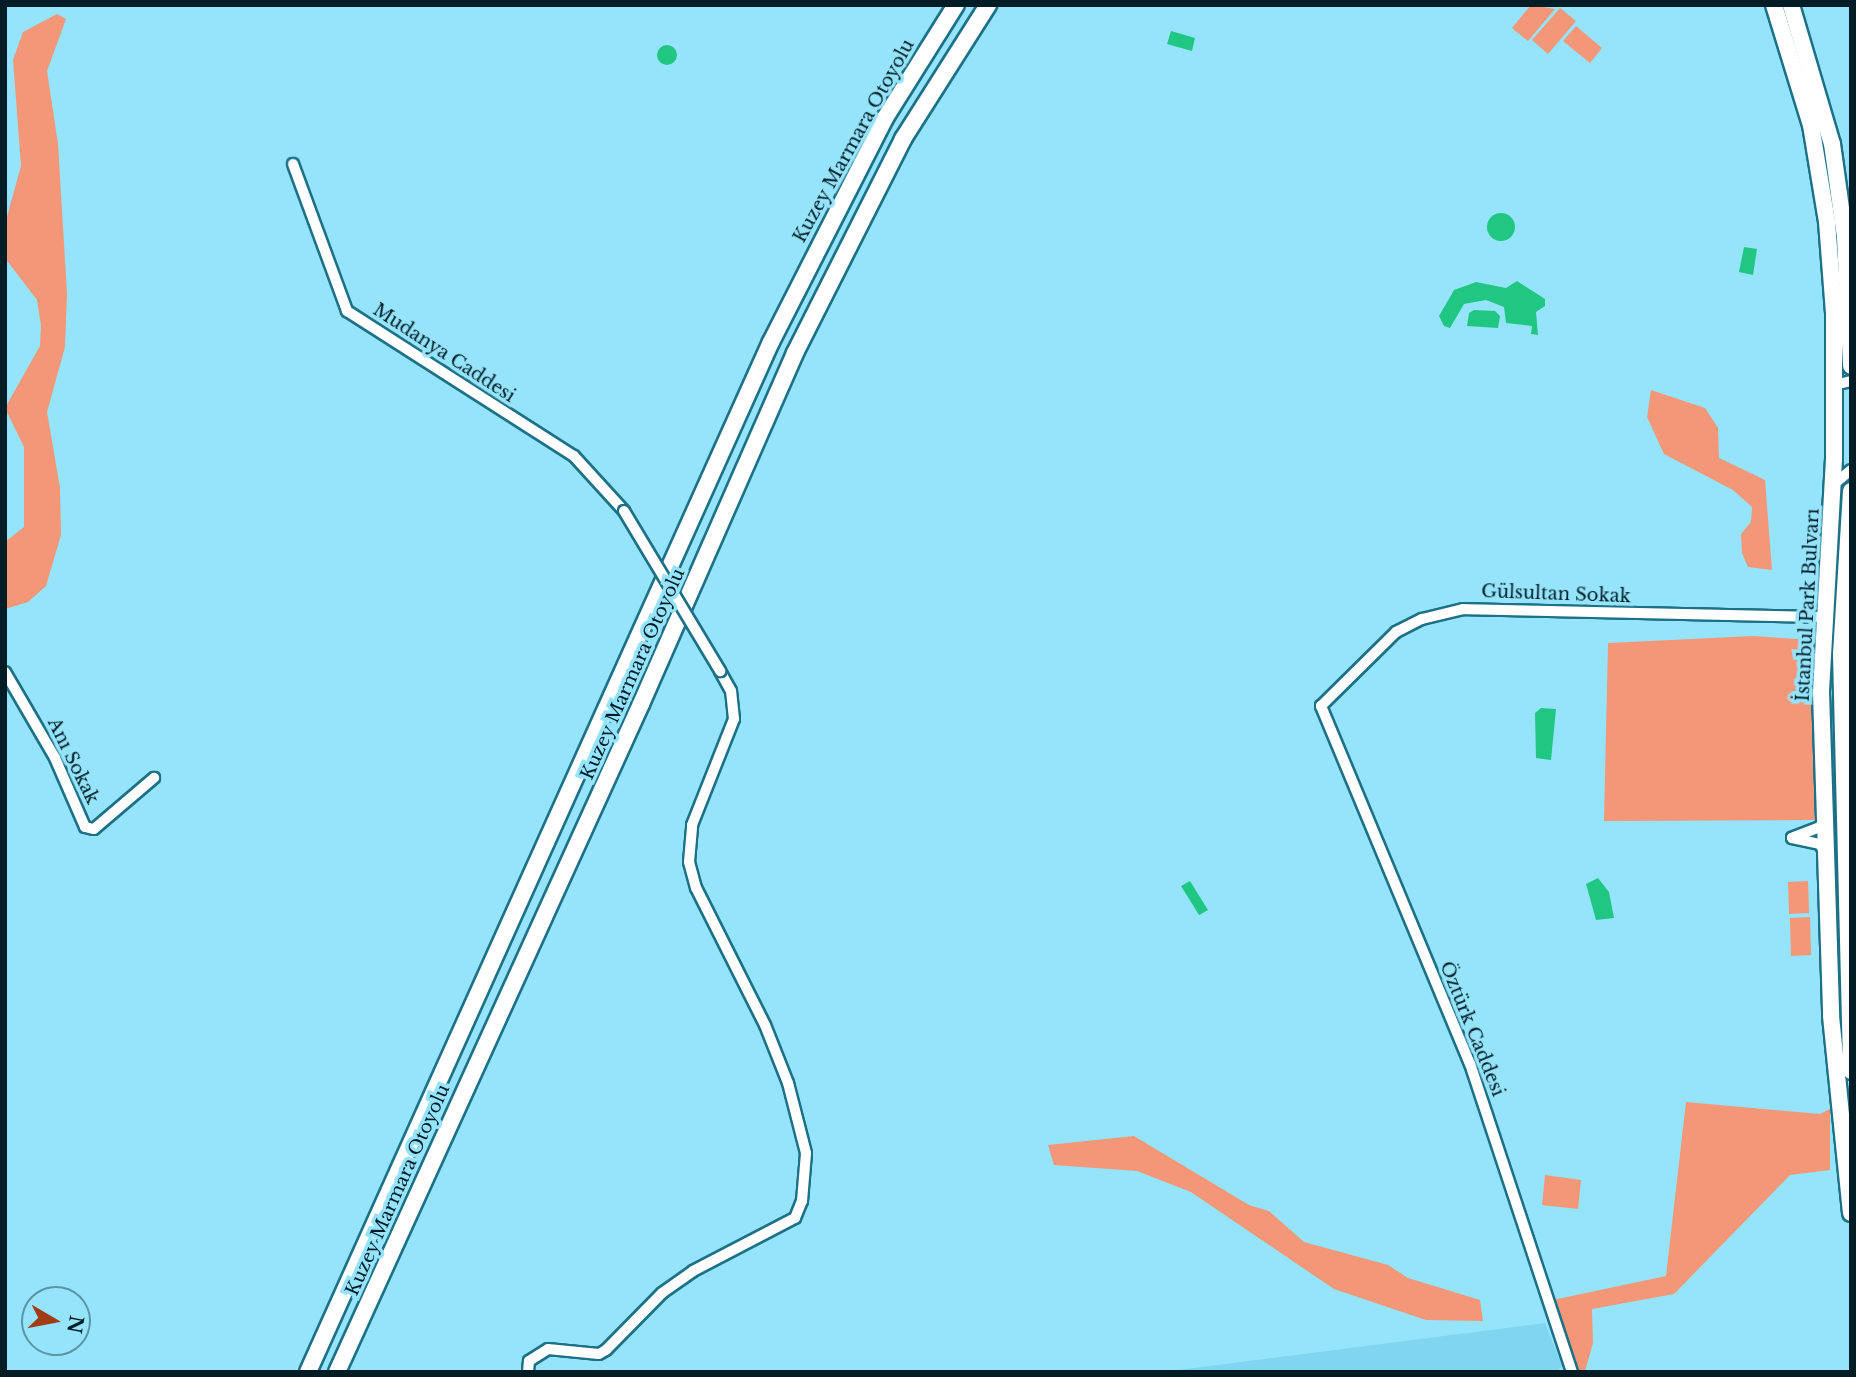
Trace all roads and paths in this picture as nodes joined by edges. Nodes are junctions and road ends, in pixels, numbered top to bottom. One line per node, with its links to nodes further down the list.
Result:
1 (956, 5): 22 (highway, Kuzey Marmara Otoyolu)
2 (988, 5): 23 (highway, Kuzey Marmara Otoyolu)
3 (1774, 5): 8 (highway, İstanbul Park Bulvarı)
4 (1791, 5): 6 (highway)
5 (293, 164): 24 (street, Mudanya Caddesi, bridge)
6 (1851, 366)
7 (1851, 381): 8 (street)
8 (1834, 385): 9 (highway, İstanbul Park Bulvarı)
9 (1834, 459): 10 (street); 11 (highway, İstanbul Park Bulvarı)
10 (1850, 471): 11 (street)
11 (1833, 485): 13 (highway, İstanbul Park Bulvarı)
12 (1851, 491): 14 (highway, İstanbul Park Bulvarı)
13 (1825, 617): 16 (street, Gülsultan Sokak); 18 (highway, İstanbul Park Bulvarı)
14 (1846, 634): 20 (highway, İstanbul Park Bulvarı)
15 (5, 671): 17 (street, Anı Sokak)
16 (1321, 706): 25 (street, Öztürk Caddesi)
17 (154, 778)
18 (1825, 818): 19 (highway, İstanbul Park Bulvarı); 19 (street)
19 (1826, 853): 21 (highway, İstanbul Park Bulvarı)
20 (1851, 1071)
21 (1851, 1213)
22 (308, 1372)
23 (337, 1372)
24 (528, 1372)
25 (1572, 1372)

